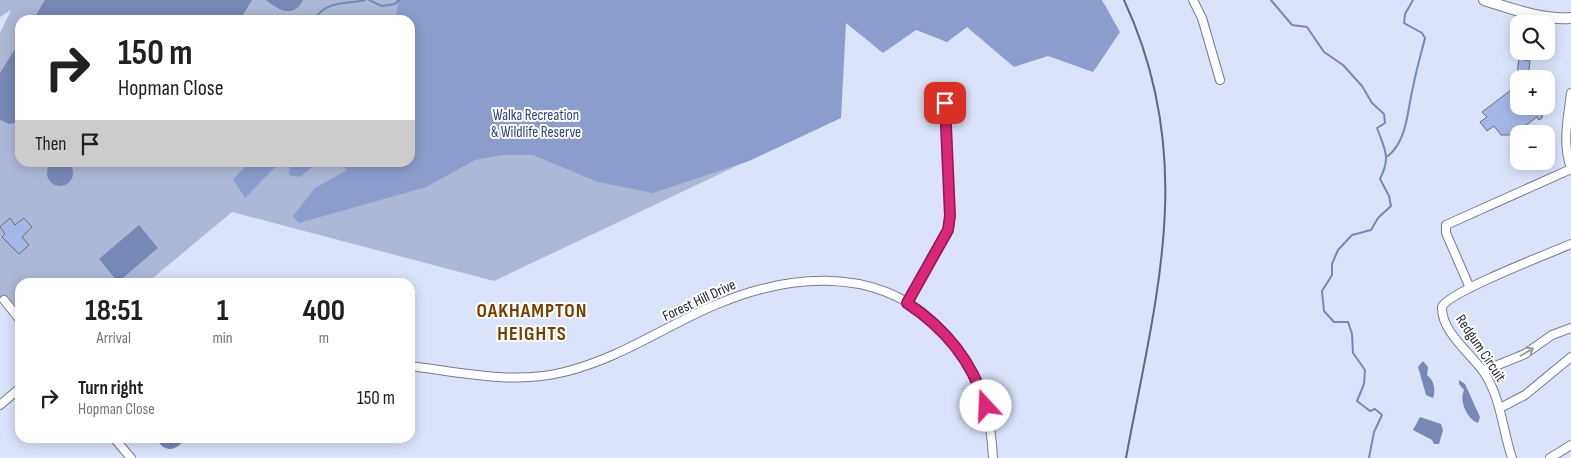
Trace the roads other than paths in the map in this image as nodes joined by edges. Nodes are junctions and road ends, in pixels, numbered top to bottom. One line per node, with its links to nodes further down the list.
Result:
1 (1193, 0): 8 (street)
2 (1484, 0): 3 (main road)
3 (1539, 15)
4 (1571, 18): 5 (main road)
5 (1555, 19)
6 (1555, 20): 7 (main road)
7 (1571, 28)
8 (1220, 80)
9 (1571, 93): 11 (street)
10 (945, 103): 15 (street)
11 (1571, 168): 13 (street)
12 (1571, 244): 13 (street, Redgum Circuit)
13 (1470, 288): 20 (street, Redgum Circuit)
14 (4, 300): 16 (street)
15 (907, 303): 19 (street, Forest Hill Drive); 27 (street, Forest Hill Drive)
16 (15, 314)
17 (1571, 328): 20 (street, one-way to 17)
18 (1571, 357): 23 (street)
19 (415, 367)
20 (1483, 371): 23 (street, Redgum Circuit)
21 (15, 392): 22 (street)
22 (0, 405)
23 (1500, 408): 28 (street, Redgum Circuit)
24 (118, 443): 26 (street)
25 (1571, 446): 29 (street)
26 (131, 458)
27 (993, 458)
28 (1512, 458)
29 (1550, 458)

